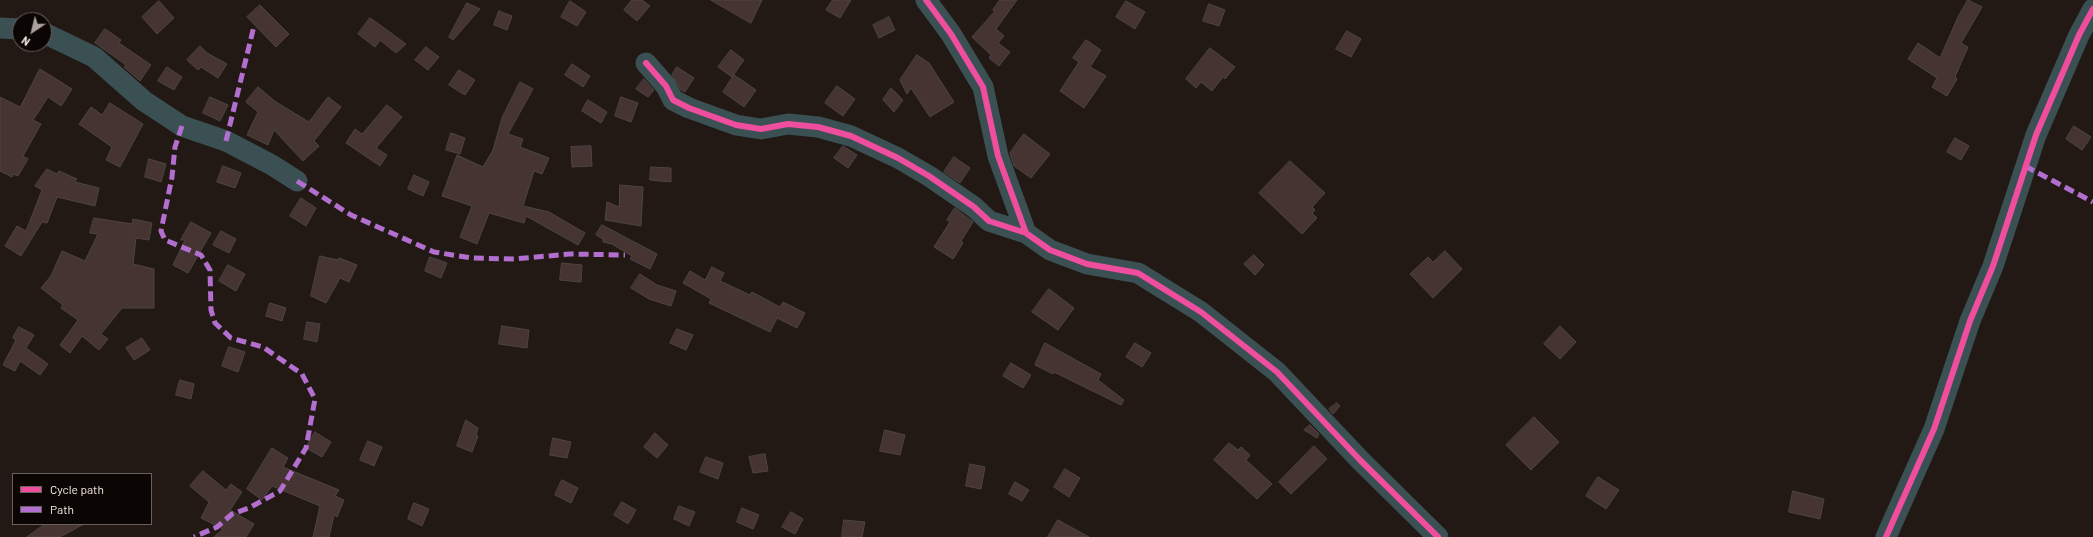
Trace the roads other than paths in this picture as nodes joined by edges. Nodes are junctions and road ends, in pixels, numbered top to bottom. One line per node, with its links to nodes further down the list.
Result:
1 (926, 0): 8 (street)
2 (2093, 9): 10 (street)
3 (0, 28): 4 (street)
4 (12, 29)
5 (52, 37): 7 (street)
6 (646, 63): 8 (street)
7 (297, 181)
8 (1026, 232): 9 (street)
9 (1438, 537)
10 (1886, 537)

